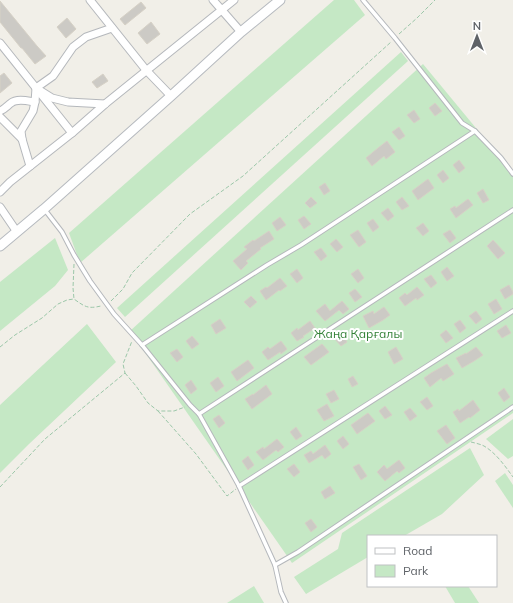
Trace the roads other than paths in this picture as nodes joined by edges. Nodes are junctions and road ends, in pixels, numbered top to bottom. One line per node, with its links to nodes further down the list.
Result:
1 (90, 0): 7 (street)
2 (214, 0): 6 (street)
3 (234, 0): 6 (street)
4 (280, 0): 8 (main road)
5 (363, 0): 17 (lane)
6 (222, 10): 8 (street); 10 (street)
7 (112, 28): 10 (street); 11 (street)
8 (241, 32): 12 (main road)
9 (0, 43): 11 (street)
10 (146, 70): 12 (street); 14 (street)
11 (36, 88): 13 (street); 14 (street); 18 (street)
12 (171, 96): 24 (main road)
13 (35, 102): 15 (street); 19 (street)
14 (105, 104): 18 (street)
15 (0, 111)
16 (0, 117): 19 (street)
17 (474, 131): 21 (lane); 29 (lane)
18 (72, 133): 20 (street)
19 (22, 139): 20 (street)
20 (30, 166): 22 (street)
21 (513, 174)
22 (0, 192)
23 (0, 207): 26 (street)
24 (44, 209): 26 (main road); 29 (lane)
25 (513, 210): 31 (lane)
26 (17, 232): 27 (main road)
27 (0, 246)
28 (513, 312): 32 (lane)
29 (142, 346): 31 (lane)
30 (513, 407): 33 (lane)
31 (199, 414): 32 (lane)
32 (239, 486): 33 (lane)
33 (275, 565): 34 (lane)
34 (286, 603)

